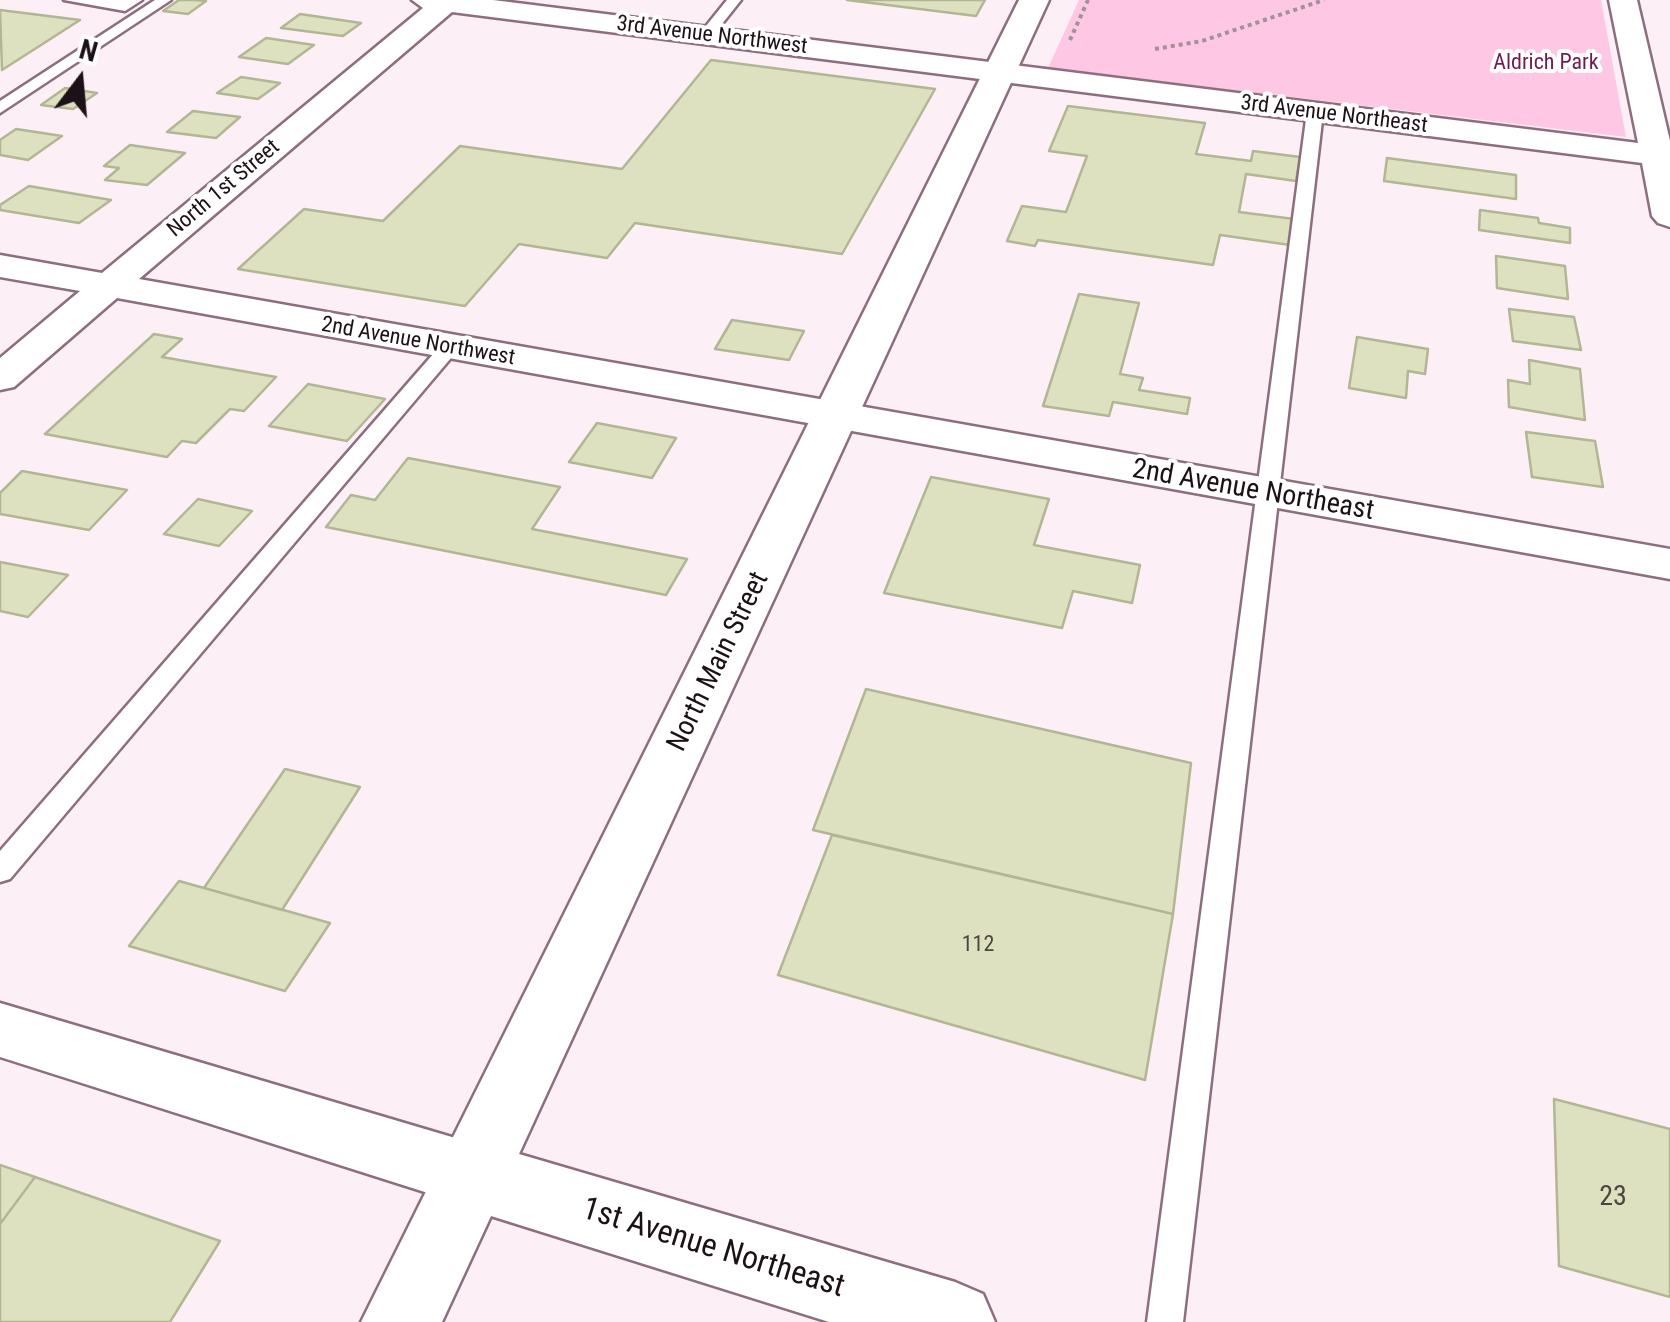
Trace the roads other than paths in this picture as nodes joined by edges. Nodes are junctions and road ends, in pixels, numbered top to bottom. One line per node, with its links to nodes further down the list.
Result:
1 (71, 0): 2 (lane)
2 (135, 0)
3 (164, 0): 10 (lane)
4 (734, 0): 8 (lane)
5 (1034, 0): 9 (street, North Main Street)
6 (1623, 0): 12 (street)
7 (440, 1): 8 (street, 3rd Avenue Northwest); 15 (street, North 1st Street)
8 (705, 36): 9 (street, 3rd Avenue Northwest)
9 (999, 72): 11 (street, 3rd Avenue Northeast); 18 (street, North Main Street)
10 (0, 108)
11 (1315, 112): 12 (street, 3rd Avenue Northeast); 19 (lane)
12 (1663, 156): 13 (street)
13 (1670, 216)
14 (0, 266): 15 (street, 2nd Avenue Northwest)
15 (110, 286): 16 (street, 2nd Avenue Northwest); 17 (street, North 1st Street)
16 (449, 348): 18 (street, 2nd Avenue Northwest); 21 (lane)
17 (0, 378)
18 (836, 417): 19 (street, 2nd Avenue Northeast); 23 (street, North Main Street)
19 (1268, 494): 20 (street, 2nd Avenue Northeast); 26 (lane)
20 (1670, 564)
21 (0, 870)
22 (0, 1030): 23 (street)
23 (472, 1175): 24 (street, North Main Street); 25 (street, 1st Avenue Northeast)
24 (401, 1322)
25 (955, 1322)
26 (1166, 1322)

